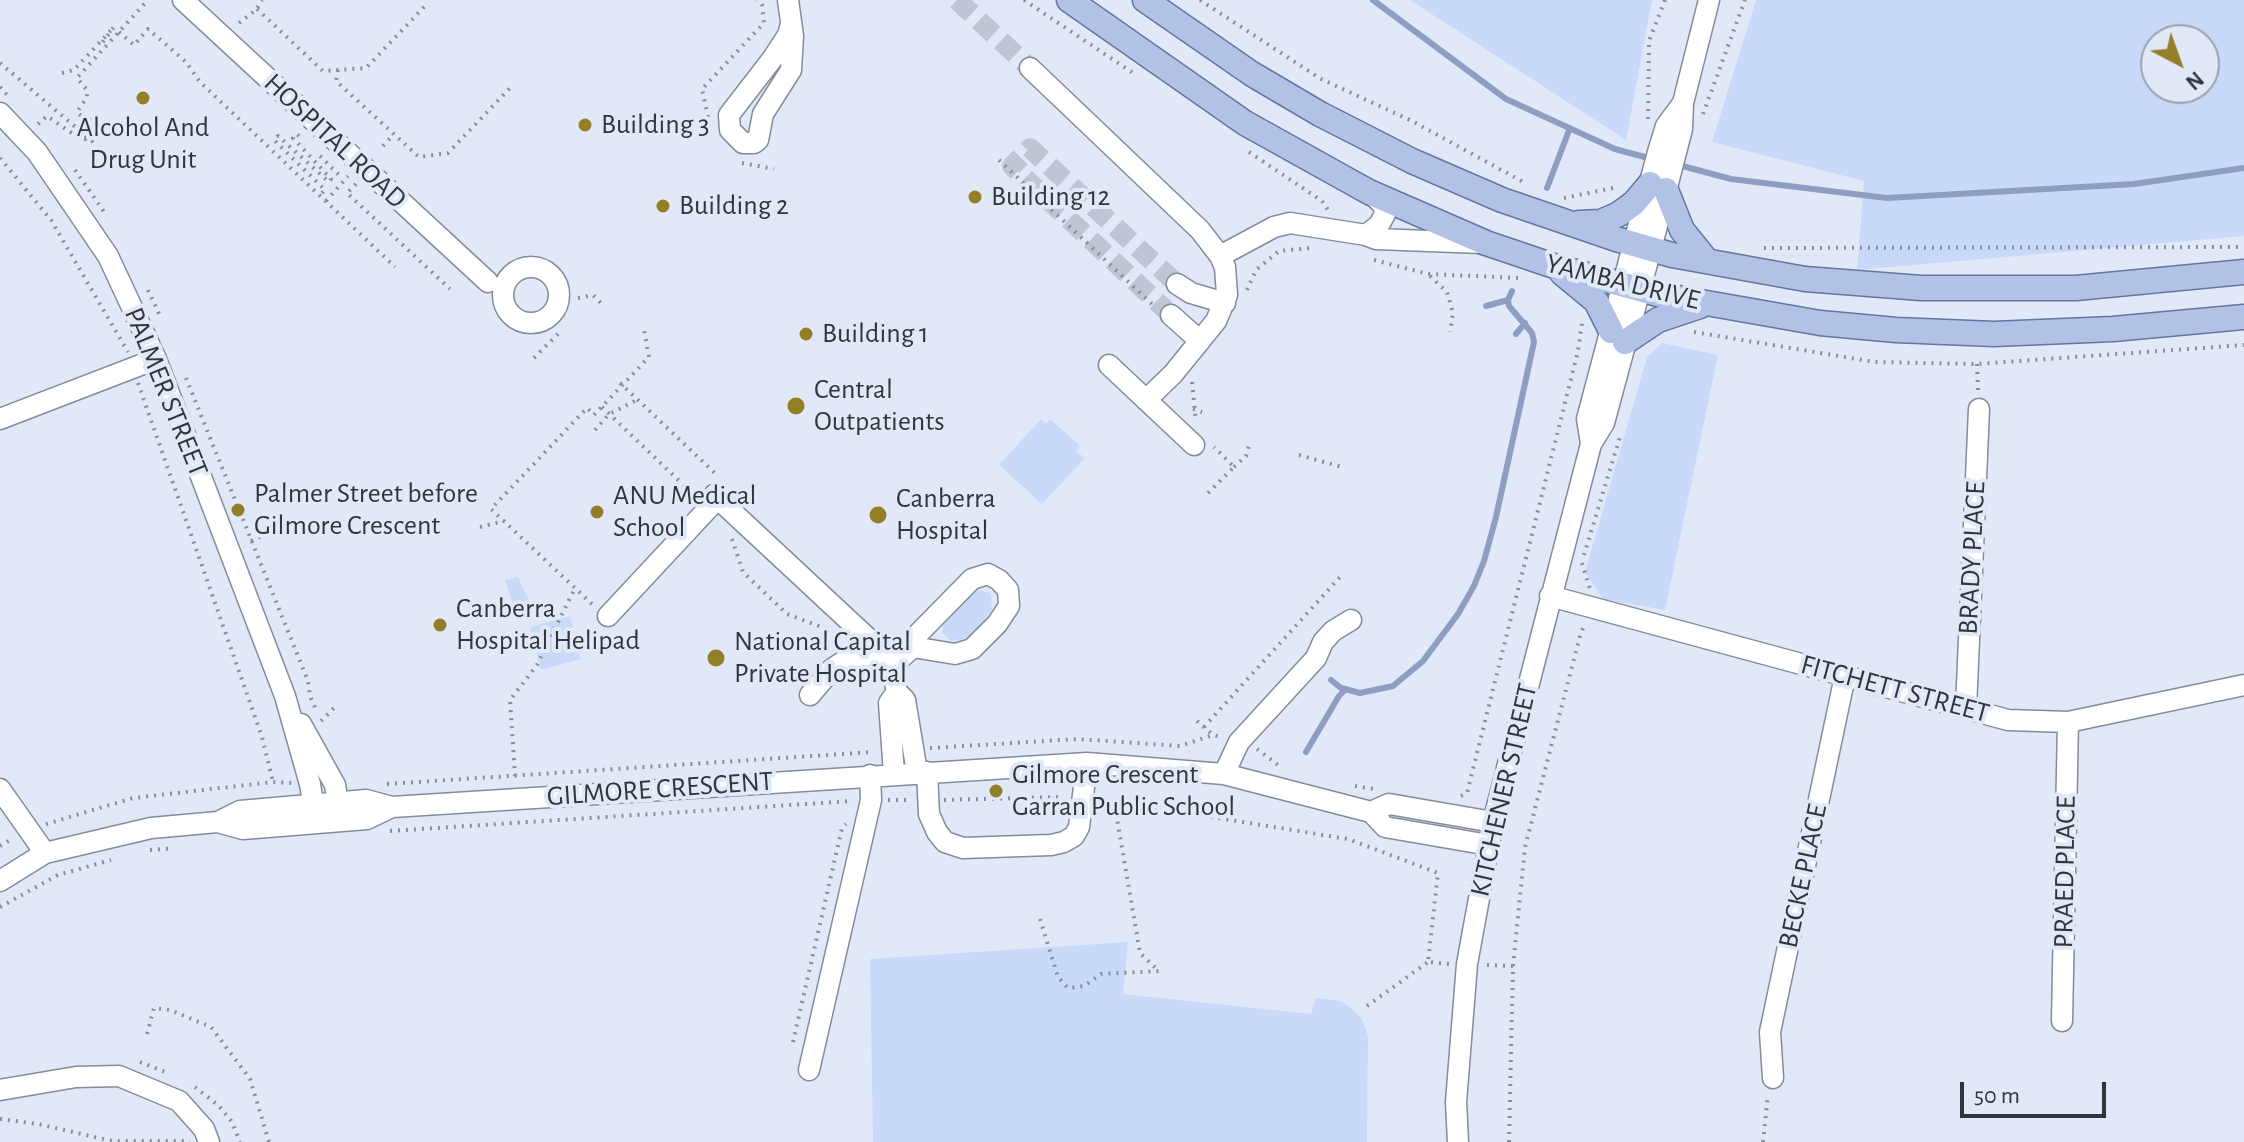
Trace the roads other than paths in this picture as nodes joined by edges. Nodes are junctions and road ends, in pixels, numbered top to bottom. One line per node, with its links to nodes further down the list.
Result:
1 (183, 0): 20 (street, HOSPITAL ROAD)
2 (788, 0): 6 (street)
3 (1069, 0): 10 (main road, YAMBA DRIVE)
4 (1145, 0): 11 (main road, YAMBA DRIVE)
5 (1709, 0): 9 (street, KITCHENER STREET)
6 (791, 24): 6 (street)
7 (1030, 68): 15 (street)
8 (0, 113): 30 (street, PALMER STREET)
9 (1649, 186): 11 (main road); 14 (street, KITCHENER STREET); 16 (main road)
10 (1369, 192): 12 (street); 13 (main road, YAMBA DRIVE)
11 (1569, 224): 14 (main road, YAMBA DRIVE)
12 (1366, 235): 13 (street); 15 (street)
13 (1486, 243): 17 (main road, YAMBA DRIVE)
14 (1643, 247): 16 (main road, YAMBA DRIVE); 22 (street, KITCHENER STREET)
15 (1220, 256): 24 (street)
16 (1707, 261): 18 (main road, YAMBA DRIVE)
17 (1554, 266): 22 (main road, YAMBA DRIVE); 28 (main road)
18 (2244, 272)
19 (512, 274): 20 (street, HOSPITAL ROAD); 23 (street); 23 (street, HOSPITAL ROAD)
20 (488, 282): 23 (street, HOSPITAL ROAD)
21 (1177, 284): 24 (street)
22 (1631, 287): 25 (main road, YAMBA DRIVE); 28 (street, KITCHENER STREET)
23 (503, 300)
24 (1225, 303): 29 (street)
25 (1706, 304): 27 (main road, YAMBA DRIVE); 28 (main road)
26 (1165, 312): 29 (street)
27 (2244, 317)
28 (1618, 337): 36 (street, KITCHENER STREET)
29 (1200, 341): 32 (street)
30 (156, 359): 34 (street); 45 (street, PALMER STREET)
31 (1109, 365): 32 (street)
32 (1146, 400): 35 (street)
33 (1979, 409): 46 (street, BRADY PLACE)
34 (0, 419)
35 (1201, 439)
36 (1550, 596): 41 (street, FITCHETT STREET); 57 (street, KITCHENER STREET)
37 (604, 613): 40 (street)
38 (913, 647): 38 (street); 40 (street)
39 (1316, 658): 51 (street)
40 (887, 659): 43 (street); 44 (street)
41 (1845, 676): 46 (street, FITCHETT STREET); 63 (street, BECKE PLACE)
42 (2244, 685): 47 (street, FITCHETT STREET)
43 (897, 692): 49 (street); 50 (street)
44 (810, 695)
45 (285, 696): 54 (street, PALMER STREET); 56 (street, PALMER STREET)
46 (1966, 708): 47 (street, FITCHETT STREET)
47 (2068, 722): 61 (street, PRAED PLACE)
48 (1087, 763): 49 (street, GILMORE CRESCENT); 49 (street); 51 (street, GILMORE CRESCENT)
49 (922, 772): 50 (street, GILMORE CRESCENT)
50 (894, 774): 52 (street, GILMORE CRESCENT)
51 (1224, 774): 55 (street, GILMORE CRESCENT)
52 (870, 775): 54 (street, GILMORE CRESCENT); 62 (street)
53 (0, 789): 59 (street)
54 (340, 812): 56 (street, GILMORE CRESCENT)
55 (1371, 812): 57 (street, GILMORE CRESCENT); 58 (street, GILMORE CRESCENT)
56 (314, 814): 59 (street, GILMORE CRESCENT)
57 (1493, 822): 58 (street, KITCHENER STREET)
58 (1489, 845): 66 (street, KITCHENER STREET)
59 (45, 853): 60 (street, GILMORE CRESCENT)
60 (0, 881)
61 (2062, 1021)
62 (809, 1070)
63 (1773, 1078)
64 (0, 1090): 65 (street)
65 (207, 1135)
66 (1458, 1142)

